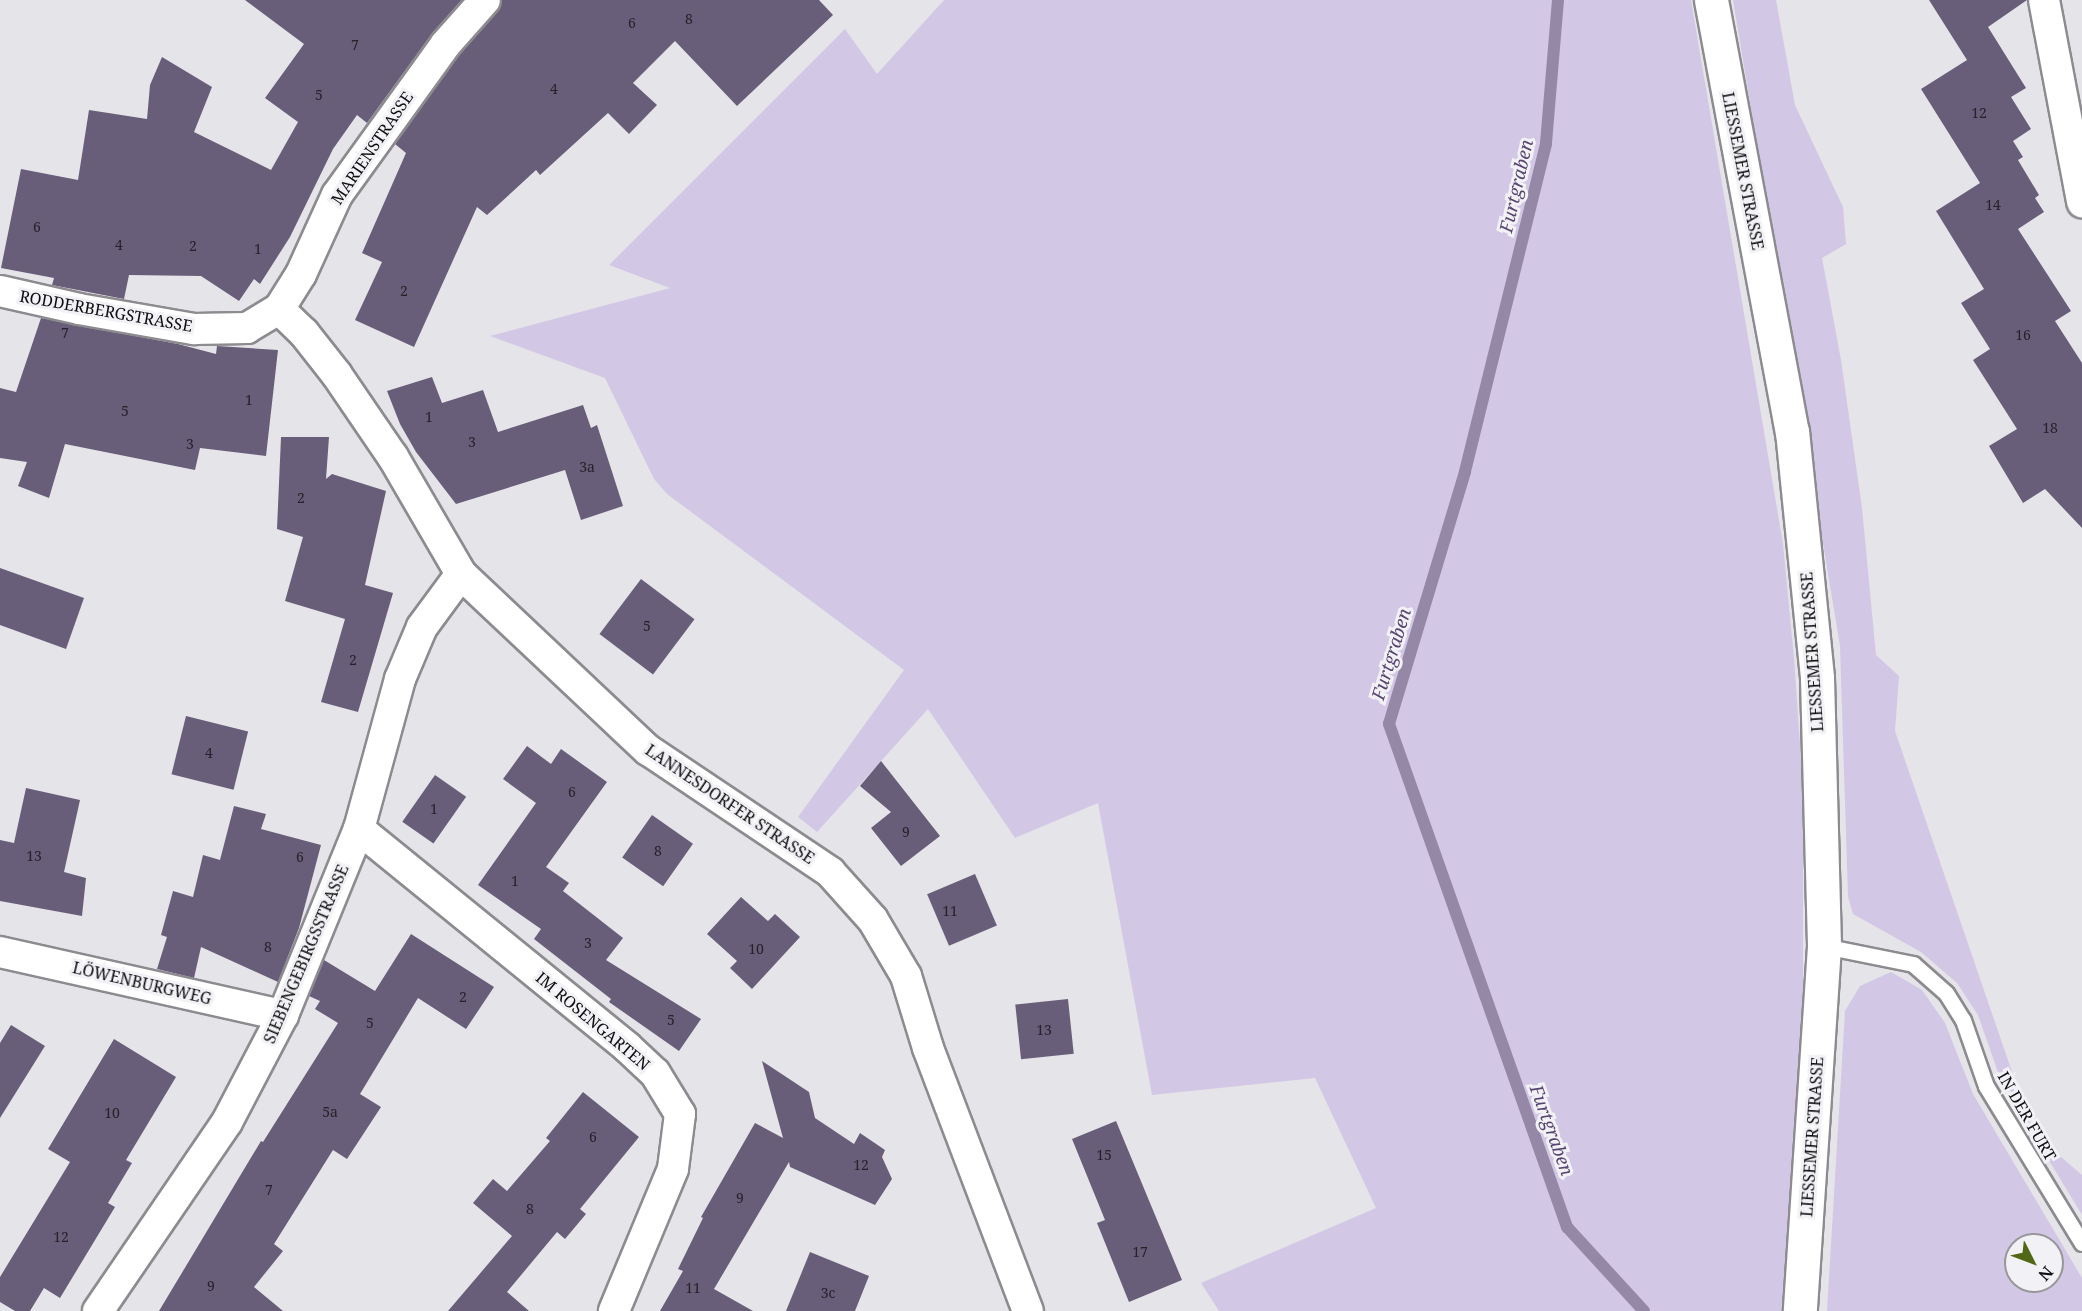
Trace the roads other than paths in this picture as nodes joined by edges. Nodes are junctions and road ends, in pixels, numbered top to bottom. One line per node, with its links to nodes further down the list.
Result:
1 (485, 0): 6 (street, MARIENSTRASSE)
2 (1711, 0): 9 (street, LIESSEMER STRASSE)
3 (2044, 0): 4 (street)
4 (2082, 202)
5 (0, 291): 6 (street, RODDERBERGSTRASSE)
6 (279, 309): 7 (street, LANNESDORFER STRASSE)
7 (461, 573): 8 (street, SIEBENGEBIRGSSTRASSE); 15 (street, LANNESDORFER STRASSE)
8 (359, 829): 11 (street, SIEBENGEBIRGSSTRASSE); 14 (street, IM ROSENGARTEN)
9 (1824, 946): 12 (lane, IN DER FURT); 16 (street, LIESSEMER STRASSE)
10 (0, 952): 11 (street, LÖWENBURGWEG)
11 (284, 1015): 13 (street, SIEBENGEBIRGSSTRASSE)
12 (2082, 1243)
13 (101, 1310)
14 (614, 1311)
15 (1028, 1311)
16 (1800, 1311)

